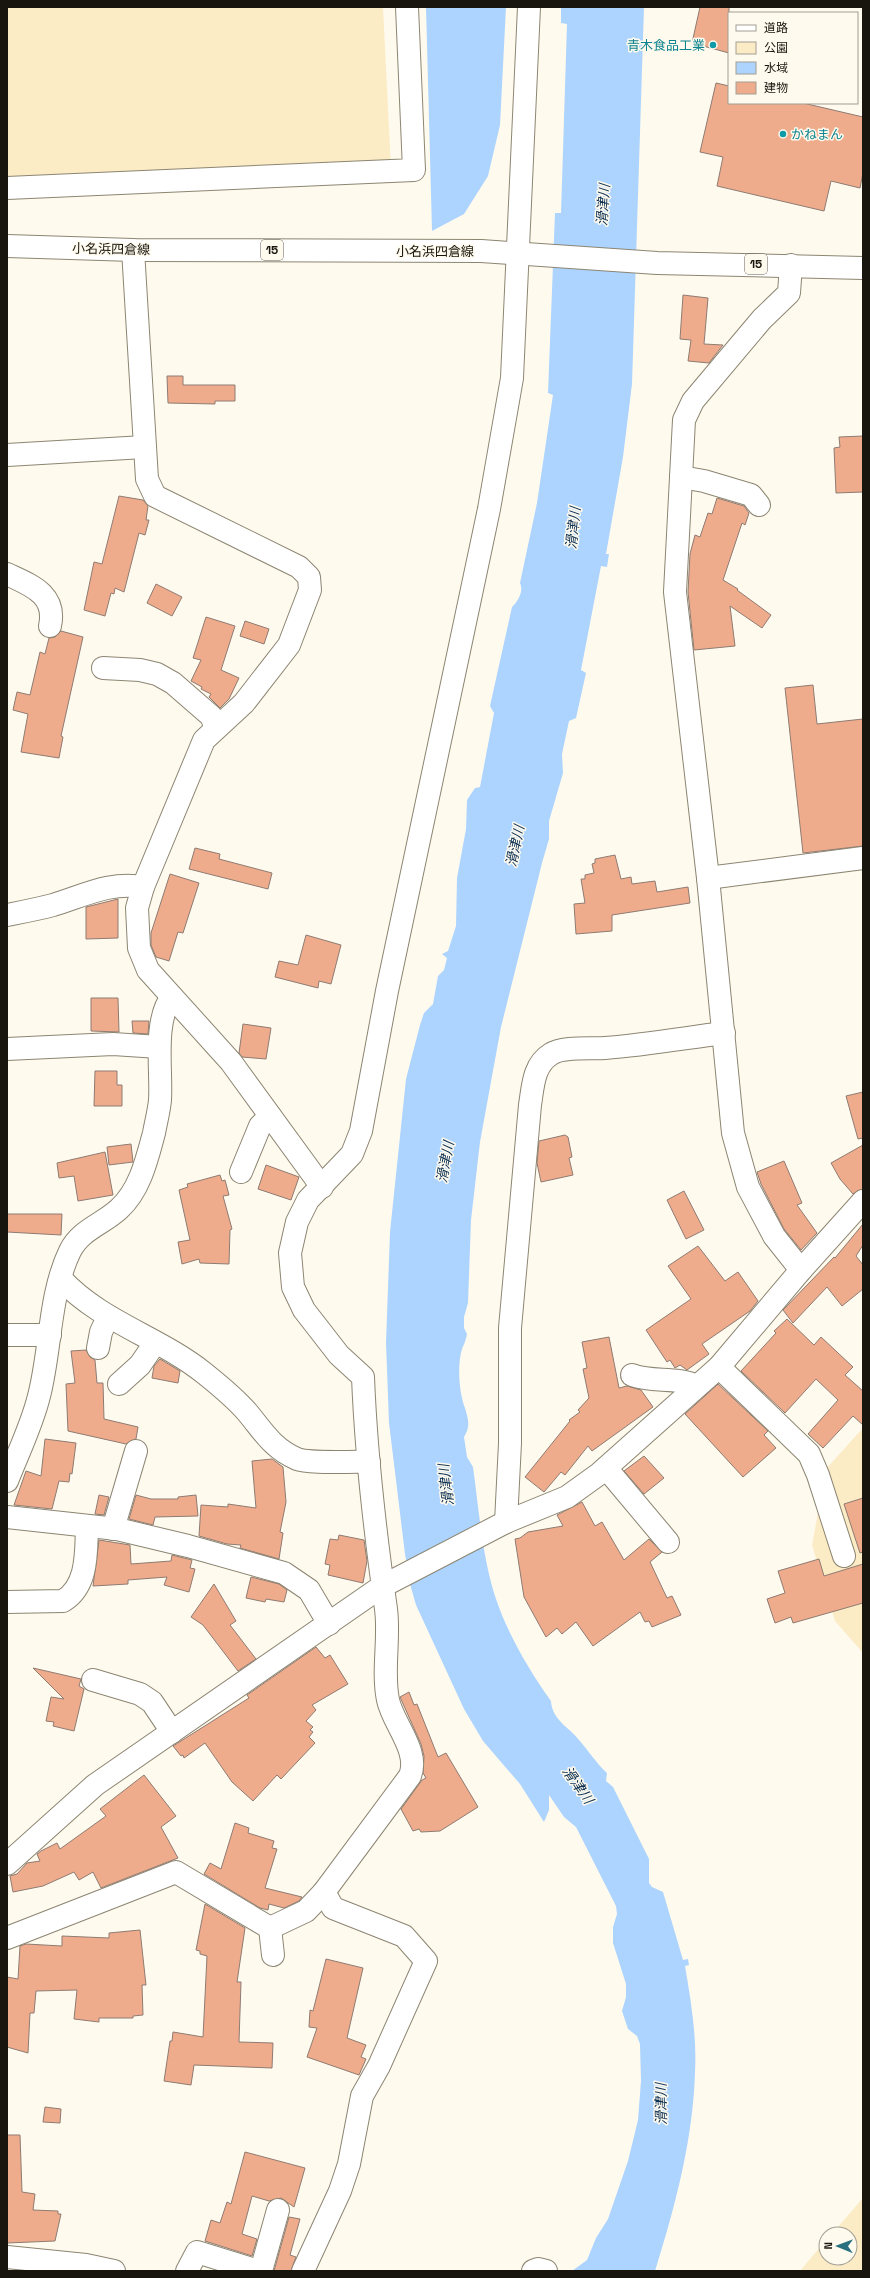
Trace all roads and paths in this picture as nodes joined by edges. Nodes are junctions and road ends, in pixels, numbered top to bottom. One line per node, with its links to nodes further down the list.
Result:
1 (407, 7): 3 (street)
2 (529, 7): 6 (street)
3 (7, 188)
4 (7, 246): 5 (street, 小名浜四倉線 / 15)
5 (133, 250): 6 (street, 小名浜四倉線 / 15); 9 (street)
6 (527, 254): 7 (street, 小名浜四倉線 / 15); 27 (street)
7 (791, 265): 8 (street, 小名浜四倉線 / 15); 11 (street)
8 (863, 268)
9 (144, 447): 10 (street); 16 (street)
10 (7, 455)
11 (681, 477): 12 (street); 18 (street)
12 (759, 505)
13 (7, 574): 14 (street)
14 (50, 626)
15 (103, 668): 16 (street)
16 (216, 728): 19 (street)
17 (863, 858): 18 (street)
18 (708, 878): 22 (street)
19 (143, 887): 20 (street); 21 (street)
20 (7, 915)
21 (172, 997): 23 (street); 25 (street)
22 (724, 1033): 29 (street); 45 (street)
23 (159, 1047): 24 (street); 30 (street)
24 (7, 1049)
25 (270, 1116): 26 (street); 27 (street)
26 (241, 1172)
27 (322, 1187): 41 (street)
28 (863, 1201): 29 (street)
29 (801, 1270): 36 (street)
30 (61, 1278): 31 (street); 33 (street)
31 (108, 1317): 34 (street); 35 (street)
32 (7, 1335): 33 (street)
33 (50, 1335): 43 (street)
34 (155, 1343): 38 (street); 41 (street)
35 (98, 1348)
36 (719, 1367): 39 (street); 49 (street)
37 (632, 1375): 39 (street)
38 (119, 1384)
39 (698, 1386): 42 (street)
40 (136, 1451): 47 (street)
41 (369, 1462): 50 (street)
42 (606, 1468): 45 (street); 48 (street)
43 (7, 1481)
44 (7, 1517): 46 (street)
45 (503, 1524): 50 (street)
46 (87, 1527): 47 (street); 51 (street)
47 (113, 1529): 52 (street)
48 (668, 1542)
49 (844, 1556)
50 (385, 1585): 52 (street); 56 (street)
51 (7, 1602)
52 (329, 1624): 54 (street)
53 (93, 1680): 54 (street)
54 (172, 1732): 55 (street)
55 (7, 1864)
56 (324, 1892): 57 (street); 66 (street)
57 (270, 1928): 58 (street); 59 (street)
58 (7, 1938)
59 (273, 1955)
60 (278, 2210): 65 (street)
61 (7, 2257): 62 (street)
62 (114, 2271)
63 (187, 2271): 64 (street)
64 (258, 2271)
65 (261, 2271)
66 (303, 2271)
67 (533, 2271): 68 (street)
68 (546, 2271)

